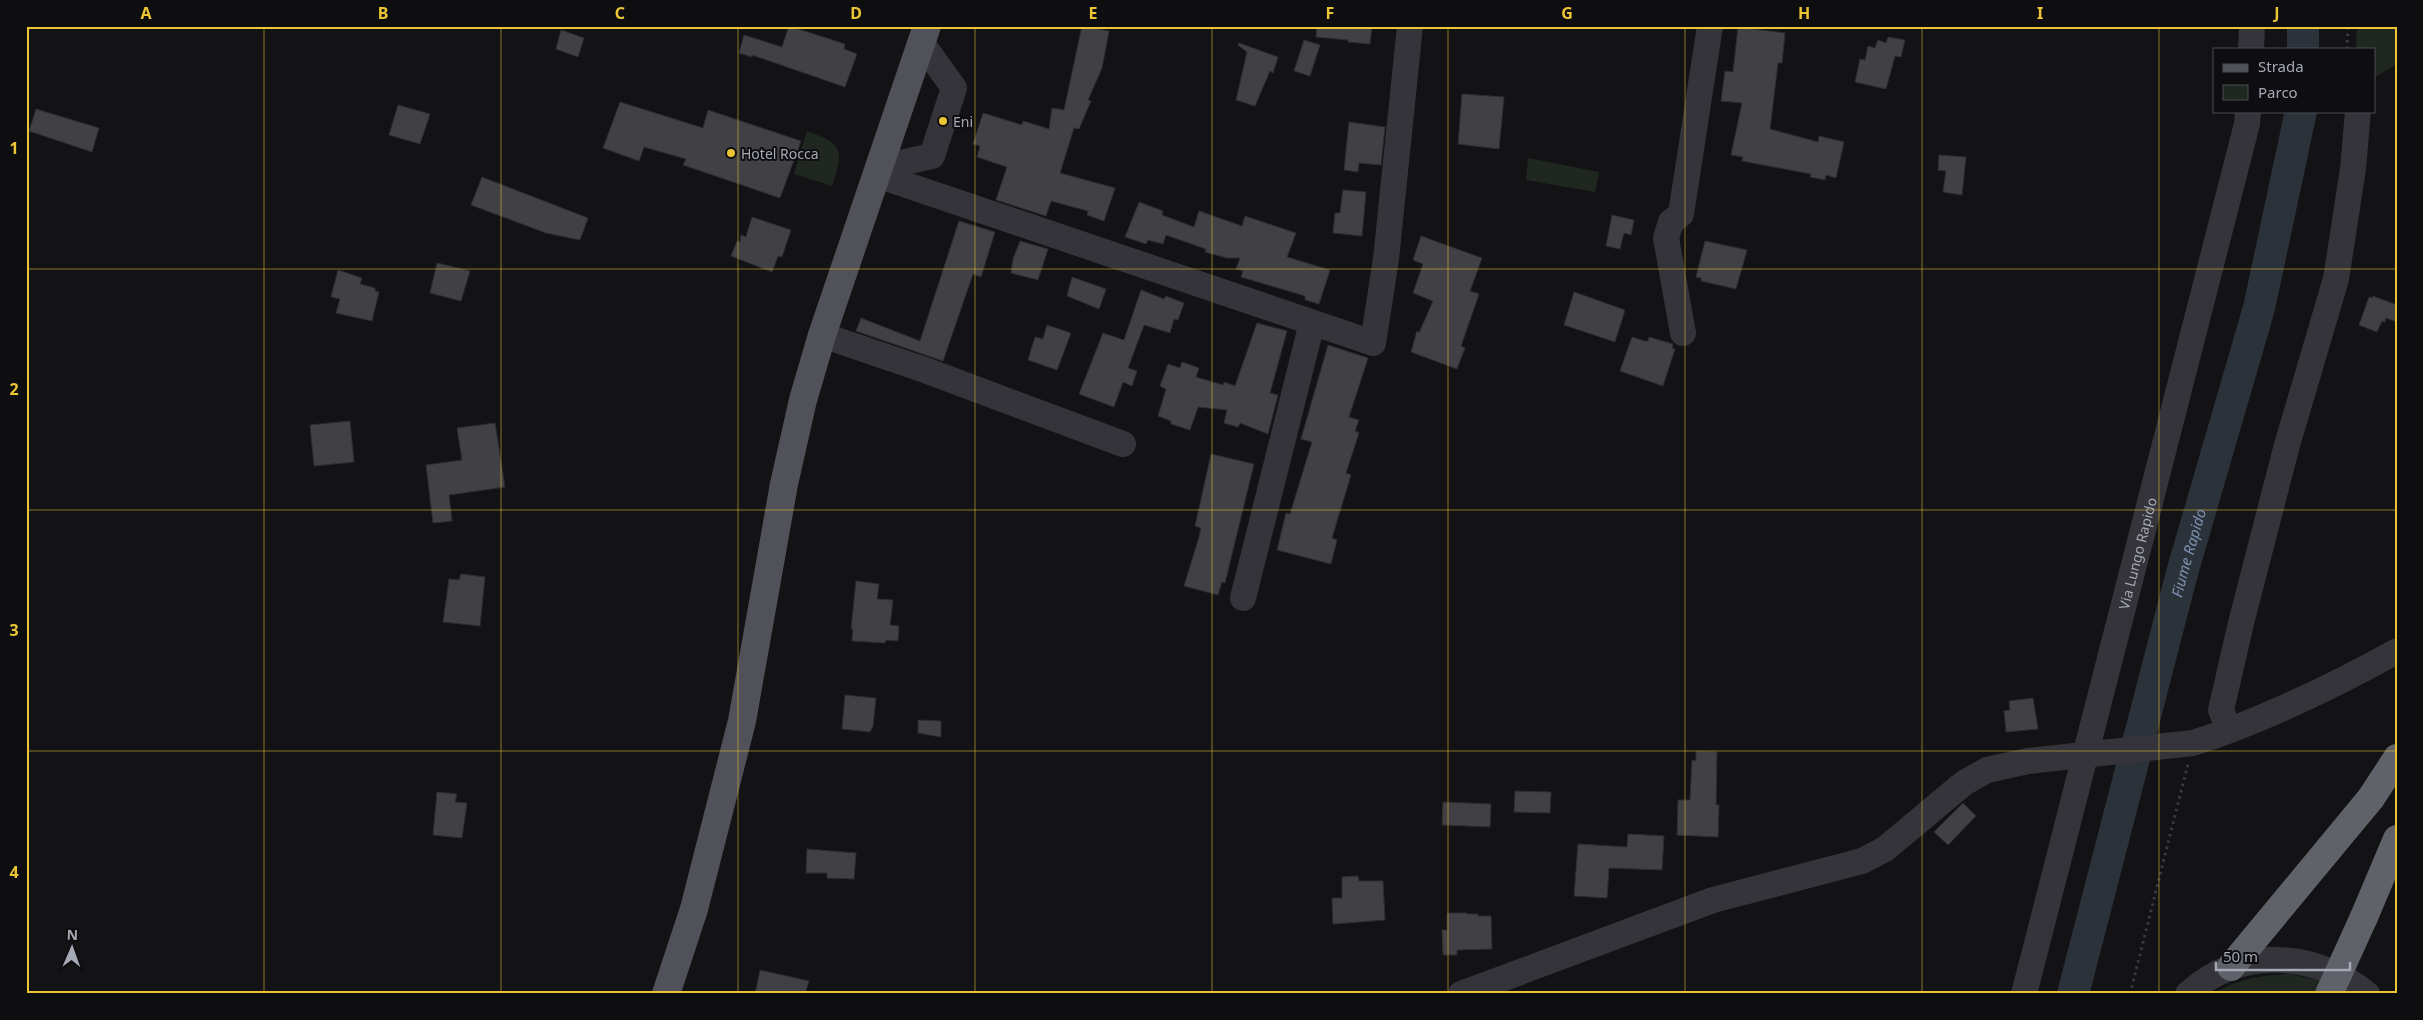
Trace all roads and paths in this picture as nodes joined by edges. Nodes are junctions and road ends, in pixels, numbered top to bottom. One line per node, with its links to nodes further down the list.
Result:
1 (1410, 26): 11 (street)
2 (1710, 26): 12 (street)
3 (2252, 26): 6 (street)
4 (2348, 26): 7 (path)
5 (924, 34): 10 (main road); 10 (street)
6 (2251, 48)
7 (2347, 48)
8 (2248, 112): 18 (street, Via Lungo Rapido)
9 (2358, 112): 17 (street)
10 (878, 171): 11 (street); 13 (main road)
11 (1312, 323): 15 (street)
12 (1683, 333)
13 (822, 335): 14 (street); 22 (main road)
14 (1123, 444)
15 (1243, 598)
16 (2397, 650): 17 (street)
17 (2229, 730): 18 (street)
18 (2095, 753): 23 (street); 24 (street, Via Lungo Rapido)
19 (2397, 758): 21 (highway)
20 (2397, 839): 26 (highway, bridge)
21 (2231, 967): 25 (street); 27 (street)
22 (666, 994)
23 (1461, 994)
24 (2024, 994)
25 (2188, 994)
26 (2328, 994)
27 (2367, 994)

